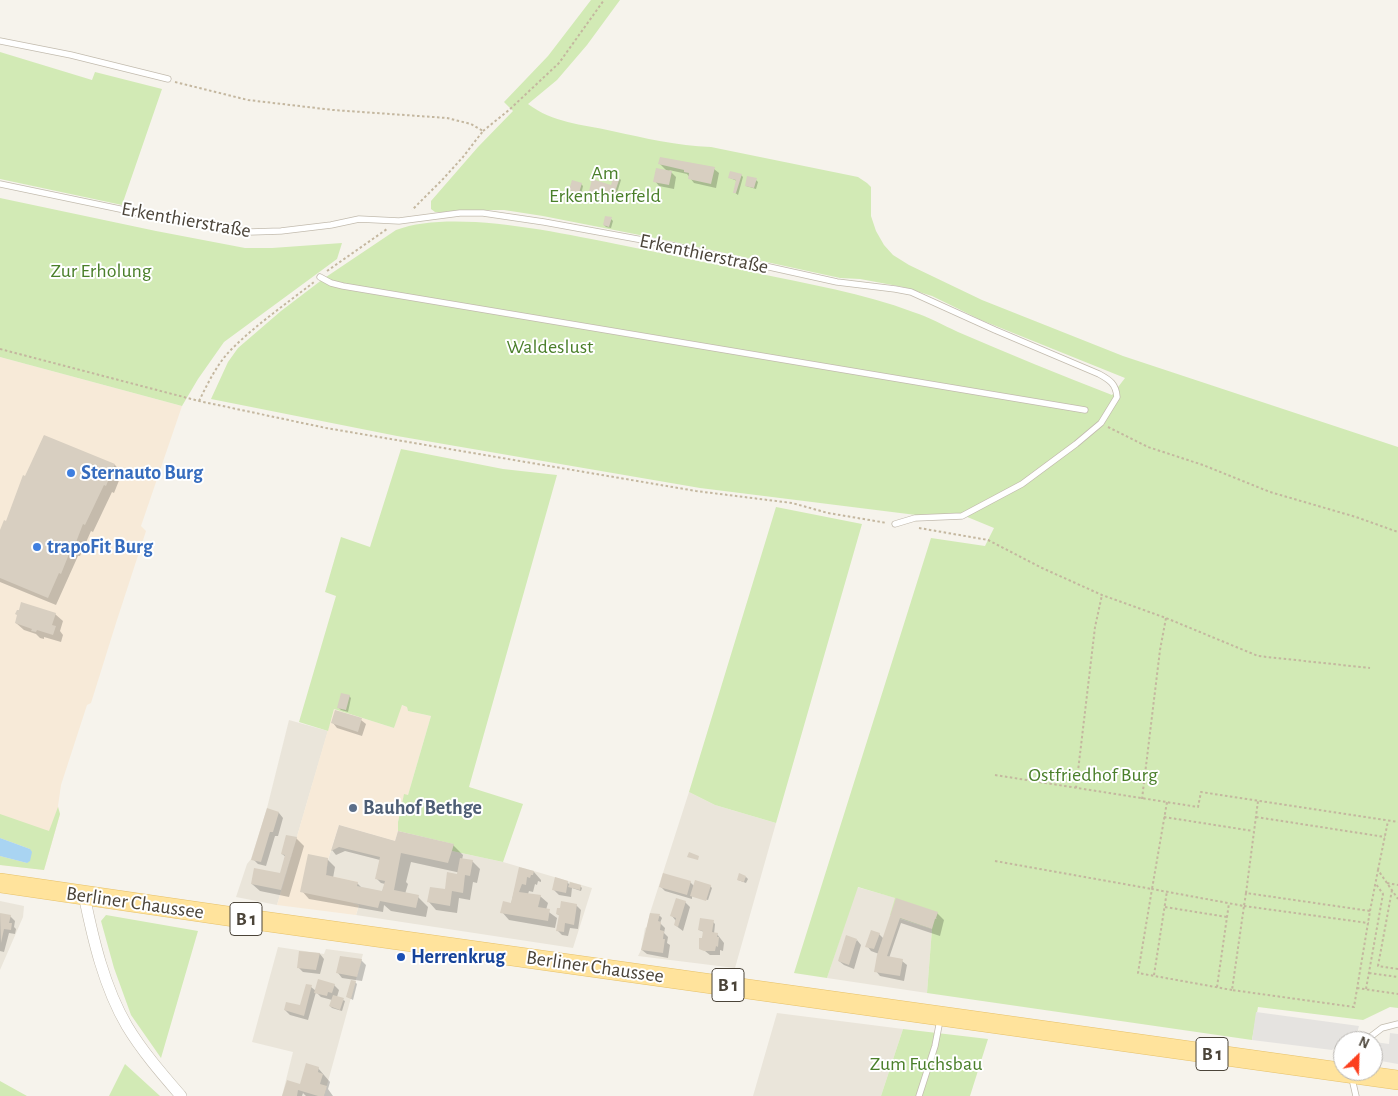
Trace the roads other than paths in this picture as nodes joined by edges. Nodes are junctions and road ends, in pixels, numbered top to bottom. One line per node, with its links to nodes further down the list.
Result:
1 (0, 41): 2 (lane)
2 (168, 79)
3 (0, 184): 6 (lane, Erkenthierstraße)
4 (320, 277): 5 (lane)
5 (1085, 410)
6 (895, 524)
7 (0, 883): 8 (main road, Berliner Chaussee / B 1)
8 (84, 895): 9 (main road, Berliner Chaussee / B 1); 16 (street)
9 (941, 1015): 12 (main road, Berliner Chaussee / B 1); 17 (lane)
10 (1398, 1024): 11 (lane)
11 (1378, 1031)
12 (1333, 1069)
13 (1383, 1077): 14 (main road, B 1)
14 (1398, 1080)
15 (1352, 1081): 18 (lane)
16 (182, 1096)
17 (919, 1096)
18 (1356, 1096)

